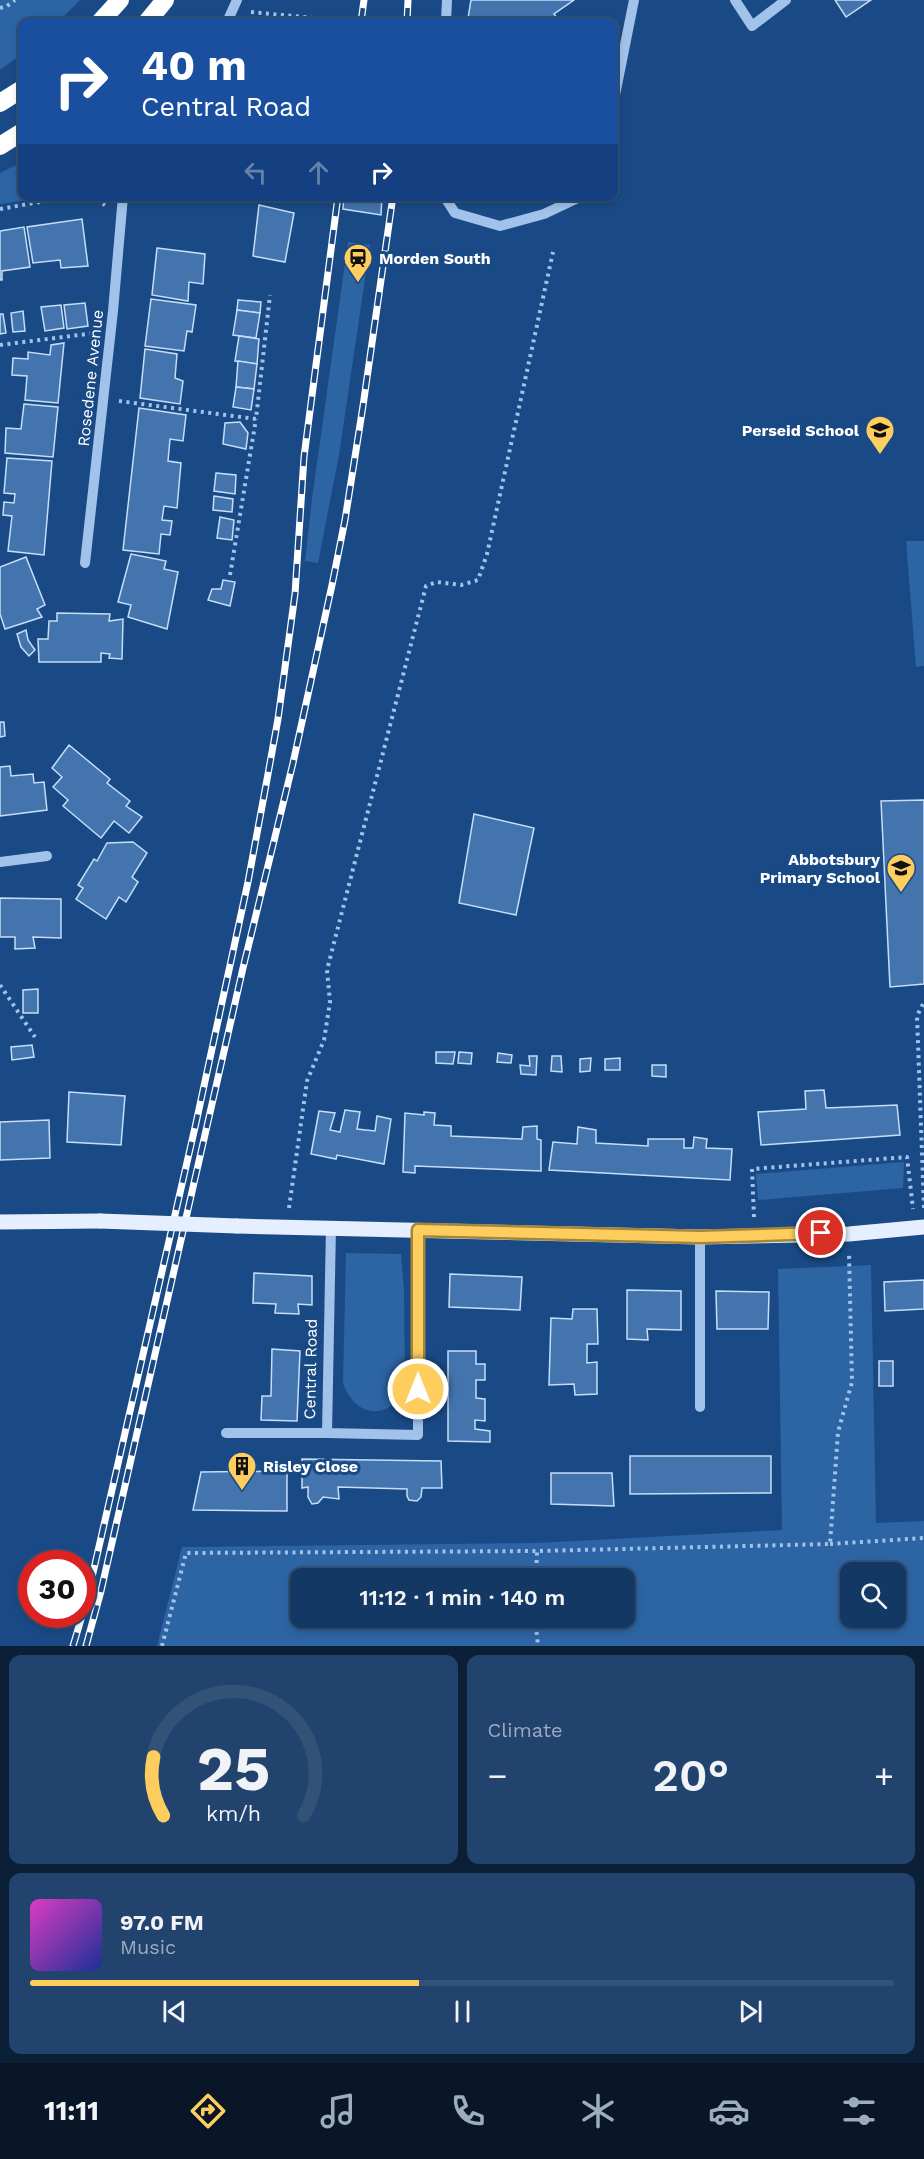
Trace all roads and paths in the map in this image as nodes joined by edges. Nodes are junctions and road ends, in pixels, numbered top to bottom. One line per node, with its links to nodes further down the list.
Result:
1 (15, 0): 9 (path)
2 (120, 0): 10 (highway)
3 (165, 0): 11 (highway)
4 (447, 0): 13 (street)
5 (634, 0): 14 (street)
6 (735, 0): 7 (street)
7 (786, 0)
8 (234, 5): 12 (path)
9 (0, 8)
10 (104, 18)
11 (150, 18)
12 (327, 18)
13 (446, 18)
14 (618, 80)
15 (18, 92): 16 (highway)
16 (0, 103)
17 (12, 138): 18 (path)
18 (18, 170)
19 (24, 201): 24 (path)
20 (46, 201): 24 (path)
21 (123, 201): 28 (street, Rosedene Avenue)
22 (447, 201): 23 (street)
23 (571, 201)
24 (24, 205): 25 (path)
25 (0, 208)
26 (554, 252): 41 (path)
27 (270, 295): 31 (path)
28 (110, 332): 29 (path); 30 (street, Rosedene Avenue)
29 (0, 345)
30 (103, 399): 31 (path); 32 (street, Rosedene Avenue)
31 (255, 419): 33 (path)
32 (85, 563)
33 (230, 575)
34 (47, 856): 35 (street)
35 (0, 862)
36 (0, 986): 38 (path)
37 (924, 1002): 40 (path)
38 (35, 1037)
39 (0, 1222): 41 (main road, bridge)
40 (921, 1224): 44 (main road); 45 (path)
41 (286, 1226): 42 (main road)
42 (331, 1227): 43 (main road); 49 (street, Central Road)
43 (418, 1230): 46 (main road); 49 (street, Central Road)
44 (849, 1234): 45 (main road); 51 (path)
45 (754, 1236): 46 (main road)
46 (700, 1237): 47 (street)
47 (700, 1407)
48 (226, 1433): 49 (street)
49 (327, 1433)
50 (924, 1538): 51 (path)
51 (830, 1544): 52 (path)
52 (537, 1551): 53 (path); 55 (path)
53 (536, 1568)
54 (536, 1628): 56 (path)
55 (162, 1646)
56 (538, 1646)

